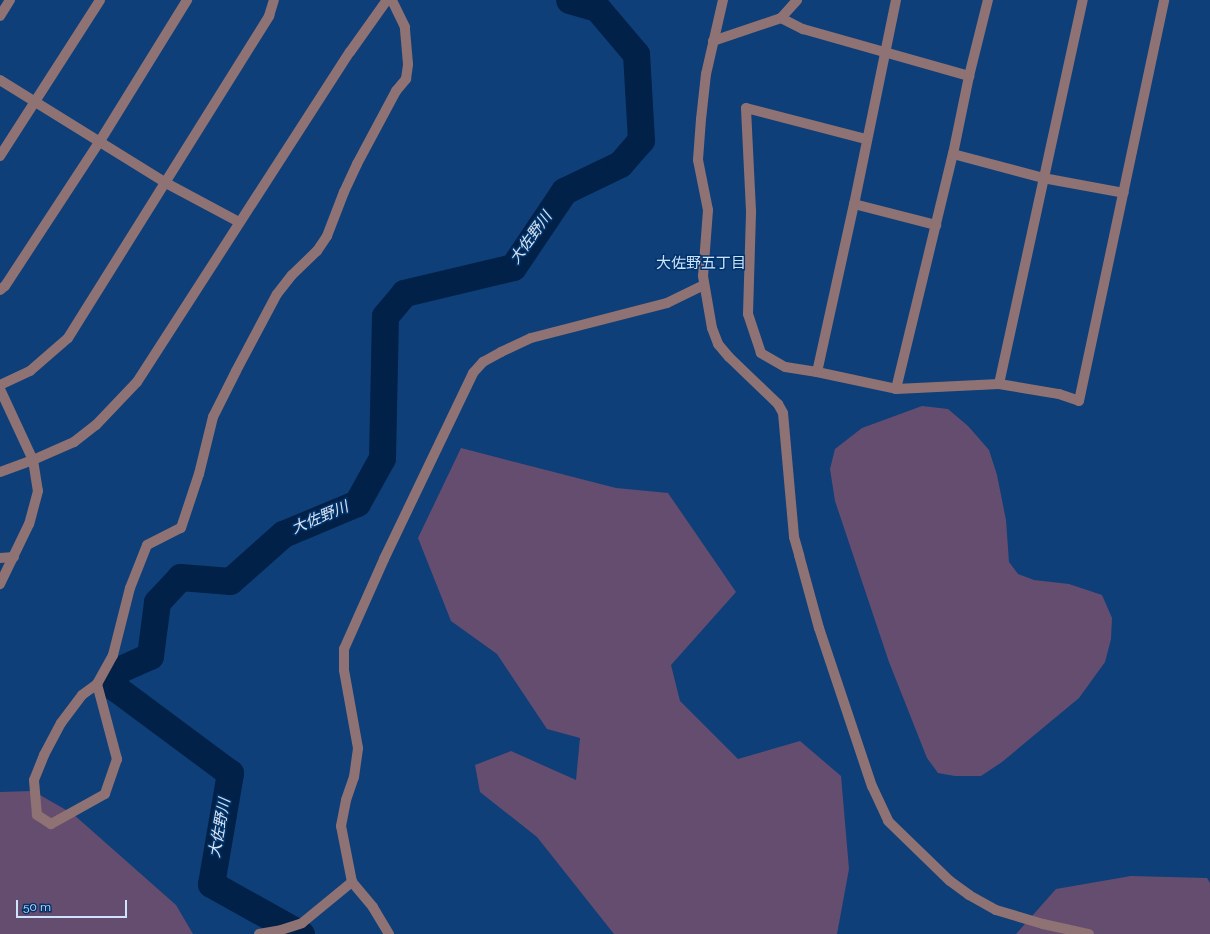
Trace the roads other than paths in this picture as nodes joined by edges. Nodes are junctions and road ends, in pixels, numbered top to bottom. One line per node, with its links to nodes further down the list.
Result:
1 (10, 0): 13 (street)
2 (100, 0): 19 (street)
3 (188, 0): 21 (street)
4 (274, 0): 25 (street)
5 (387, 0): 28 (street)
6 (392, 0): 42 (street)
7 (723, 0): 15 (street)
8 (797, 0): 14 (street)
9 (896, 0): 16 (street)
10 (988, 0): 17 (street)
11 (1083, 0): 24 (street)
12 (1164, 0): 26 (street)
13 (0, 16)
14 (781, 18): 15 (street); 16 (street)
15 (713, 41): 30 (street)
16 (885, 54): 17 (street); 20 (street)
17 (969, 76): 22 (street)
18 (0, 80): 19 (street)
19 (34, 101): 21 (street); 23 (street)
20 (866, 139): 27 (street); 32 (street)
21 (100, 141): 25 (street); 31 (street)
22 (953, 154): 24 (street); 29 (street)
23 (0, 156)
24 (1043, 178): 26 (street); 34 (street)
25 (166, 183): 28 (street); 33 (street)
26 (1124, 193): 34 (street)
27 (854, 204): 29 (street); 32 (street)
28 (239, 222): 37 (street)
29 (936, 225): 36 (street)
30 (704, 285): 43 (street); 46 (street)
31 (0, 290)
32 (817, 372): 36 (street)
33 (0, 384)
34 (999, 384): 36 (street)
35 (0, 389): 37 (street)
36 (896, 389)
37 (33, 460): 38 (street); 39 (street)
38 (0, 472)
39 (14, 557): 40 (street); 41 (street)
40 (0, 558)
41 (0, 584)
42 (97, 684): 42 (street)
43 (352, 882): 44 (street); 45 (street)
44 (259, 934)
45 (389, 934)
46 (1089, 934)

